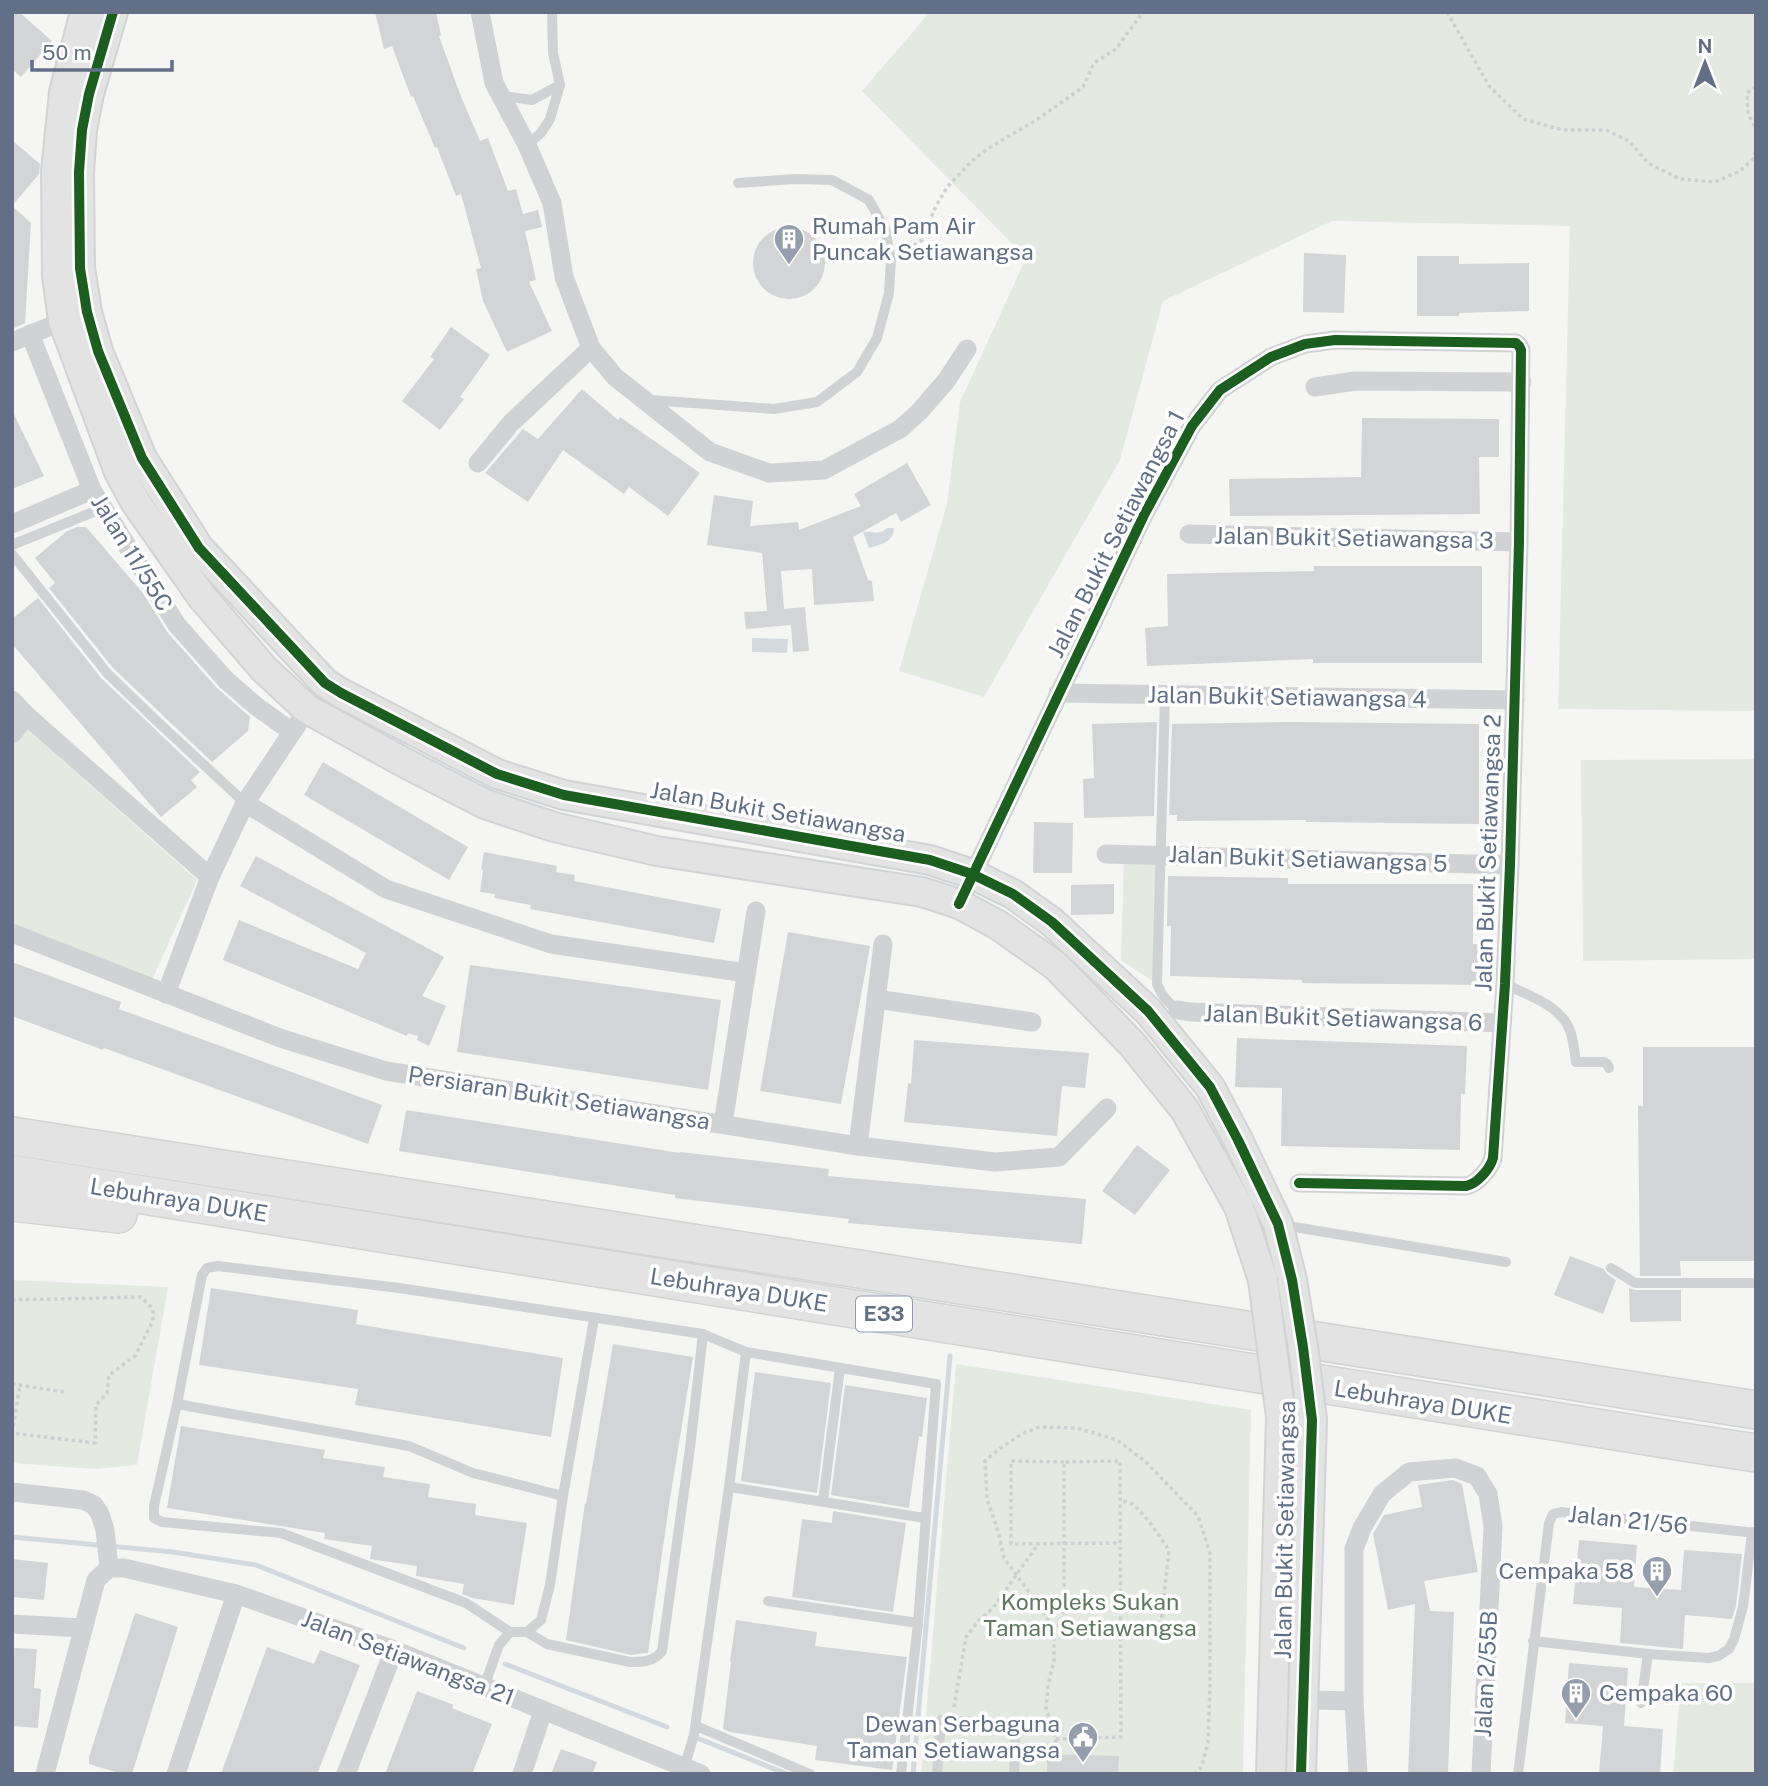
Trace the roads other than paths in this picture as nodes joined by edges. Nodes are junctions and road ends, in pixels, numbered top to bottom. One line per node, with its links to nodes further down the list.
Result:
1 (85, 12): 9 (street, Jalan Bukit Setiawangsa)
2 (113, 12): 9 (street, Jalan Bukit Setiawangsa)
3 (480, 12): 6 (street)
4 (552, 12): 5 (lane)
5 (560, 85): 6 (lane); 7 (lane)
6 (502, 96): 7 (street)
7 (527, 145): 12 (street)
8 (738, 183): 16 (lane)
9 (75, 316): 10 (street); 25 (street, Jalan Bukit Setiawangsa); 31 (street, Jalan Bukit Setiawangsa)
10 (21, 338): 18 (street, Jalan 11/55C)
11 (1516, 343): 14 (street, Jalan Bukit Setiawangsa 2); 26 (street, Jalan Bukit Setiawangsa 1)
12 (591, 348): 16 (street); 17 (street)
13 (967, 349): 16 (street)
14 (1522, 382): 15 (street); 22 (street, Jalan Bukit Setiawangsa 2)
15 (1315, 387)
16 (644, 400)
17 (478, 463)
18 (92, 490): 19 (street, Jalan 11/55C); 20 (street)
19 (103, 508): 23 (lane); 31 (street, Jalan 11/55C)
20 (12, 524)
21 (1189, 534): 22 (street, Jalan Bukit Setiawangsa 3)
22 (1519, 542): 29 (street, Jalan Bukit Setiawangsa 2)
23 (12, 545)
24 (12, 554): 33 (lane)
25 (325, 682): 31 (street); 37 (street, Jalan Bukit Setiawangsa)
26 (1058, 693): 27 (street, Jalan Bukit Setiawangsa 4); 37 (street, Jalan Bukit Setiawangsa 1)
27 (1165, 695): 29 (street, Jalan Bukit Setiawangsa 4); 35 (lane, Jalan Bukit Setiawangsa 6)
28 (12, 700): 30 (street)
29 (1515, 700): 36 (street, Jalan Bukit Setiawangsa 2)
30 (27, 716): 32 (street); 38 (street)
31 (300, 721): 33 (street); 39 (street, Jalan Bukit Setiawangsa)
32 (12, 734)
33 (246, 803): 38 (street); 43 (street)
34 (1106, 854): 35 (street, Jalan Bukit Setiawangsa 5)
35 (1161, 855): 36 (street, Jalan Bukit Setiawangsa 5); 47 (lane, Jalan Bukit Setiawangsa 6)
36 (1510, 865): 44 (street, Jalan Bukit Setiawangsa 2)
37 (972, 874): 39 (street, Jalan Bukit Setiawangsa 1); 61 (street, Jalan Bukit Setiawangsa)
38 (210, 877): 45 (street)
39 (959, 904): 90 (street, Jalan Bukit Setiawangsa, bridge)
40 (756, 911): 43 (street)
41 (12, 933): 45 (street, Persiaran Bukit Setiawangsa)
42 (883, 944): 46 (street)
43 (747, 973): 53 (street)
44 (1505, 984): 49 (street, Jalan Bukit Setiawangsa 2); 50 (lane)
45 (166, 994): 53 (street, Persiaran Bukit Setiawangsa)
46 (876, 999): 48 (street); 55 (street)
47 (1178, 1010): 49 (street, Jalan Bukit Setiawangsa 6)
48 (1032, 1022)
49 (1502, 1023): 57 (street, Jalan Bukit Setiawangsa 2)
50 (1609, 1068)
51 (1107, 1108): 55 (street, Persiaran Bukit Setiawangsa)
52 (12, 1114): 58 (highway)
53 (723, 1124): 55 (street, Persiaran Bukit Setiawangsa)
54 (12, 1136): 58 (highway, Lebuhraya DUKE / E33)
55 (858, 1146)
56 (12, 1174): 60 (highway, Lebuhraya DUKE / E33)
57 (1299, 1183)
58 (329, 1184): 70 (highway, Lebuhraya DUKE / E33)
59 (12, 1202): 60 (highway)
60 (328, 1223): 71 (highway, Lebuhraya DUKE / E33)
61 (1278, 1224): 62 (lane); 91 (street, Jalan Bukit Setiawangsa, bridge)
62 (1506, 1262)
63 (1611, 1268): 64 (lane)
64 (1756, 1283)
65 (594, 1319): 66 (lane); 69 (lane); 74 (lane)
66 (703, 1334): 67 (lane); 85 (lane)
67 (746, 1352): 68 (lane); 72 (lane)
68 (840, 1368): 75 (lane); 76 (lane)
69 (177, 1404): 74 (lane); 84 (lane)
70 (1756, 1410)
71 (1756, 1453)
72 (729, 1487): 75 (lane); 95 (lane)
73 (12, 1492): 78 (street)
74 (563, 1496): 85 (lane)
75 (823, 1501): 76 (lane)
76 (925, 1518): 81 (lane)
77 (1754, 1532): 86 (lane, Jalan 21/56); 88 (lane)
78 (108, 1561): 79 (street, Jalan Setiawangsa 21); 83 (street)
79 (236, 1594): 87 (street, Jalan Setiawangsa 21); 98 (street)
80 (768, 1601): 81 (lane)
81 (918, 1623): 102 (lane)
82 (12, 1624): 83 (street)
83 (82, 1628): 97 (street)
84 (510, 1632): 85 (lane); 89 (lane)
85 (527, 1632)
86 (1533, 1641): 88 (lane); 109 (lane, Jalan 21/56)
87 (394, 1650): 89 (street, Jalan Setiawangsa 21); 99 (street)
88 (1648, 1654): 93 (lane)
89 (487, 1680): 94 (street, Jalan Setiawangsa 21)
90 (1274, 1699): 91 (street); 105 (street, Jalan Bukit Setiawangsa)
91 (1303, 1700): 92 (street); 106 (street, Jalan Bukit Setiawangsa)
92 (1354, 1701): 107 (street, Jalan 2/55B); 108 (street, Jalan 2/55B)
93 (1641, 1703)
94 (542, 1711): 96 (street, Jalan Setiawangsa 21); 100 (street)
95 (695, 1731): 96 (lane); 101 (lane)
96 (689, 1767)
97 (45, 1774)
98 (176, 1774)
99 (345, 1774)
100 (522, 1774)
101 (810, 1774)
102 (901, 1774)
103 (937, 1774): 104 (lane)
104 (1014, 1774)
105 (1271, 1774)
106 (1301, 1774)
107 (1358, 1774)
108 (1481, 1774)
109 (1518, 1774)

